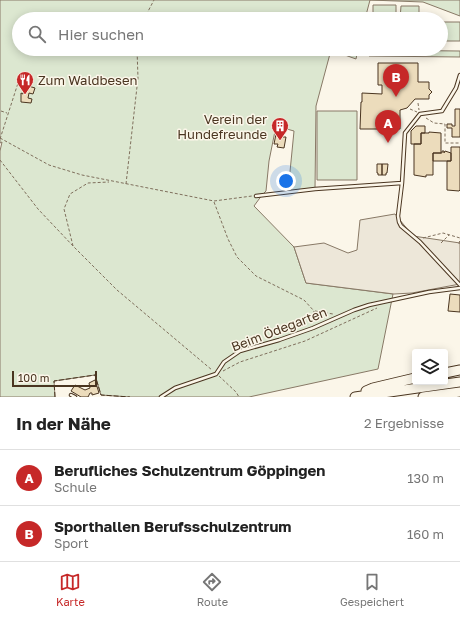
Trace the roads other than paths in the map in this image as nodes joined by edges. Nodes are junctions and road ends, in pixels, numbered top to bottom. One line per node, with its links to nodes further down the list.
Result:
1 (460, 76): 2 (lane)
2 (402, 183): 3 (lane); 4 (lane)
3 (256, 196)
4 (460, 285)
5 (460, 288): 13 (lane, Beim Ödegarten)
6 (460, 370): 7 (highway)
7 (448, 372)
8 (412, 379): 14 (highway)
9 (460, 382): 14 (highway)
10 (460, 392): 15 (highway)
11 (71, 395): 12 (lane)
12 (75, 397)
13 (161, 397)
14 (354, 397)
15 (423, 397)

